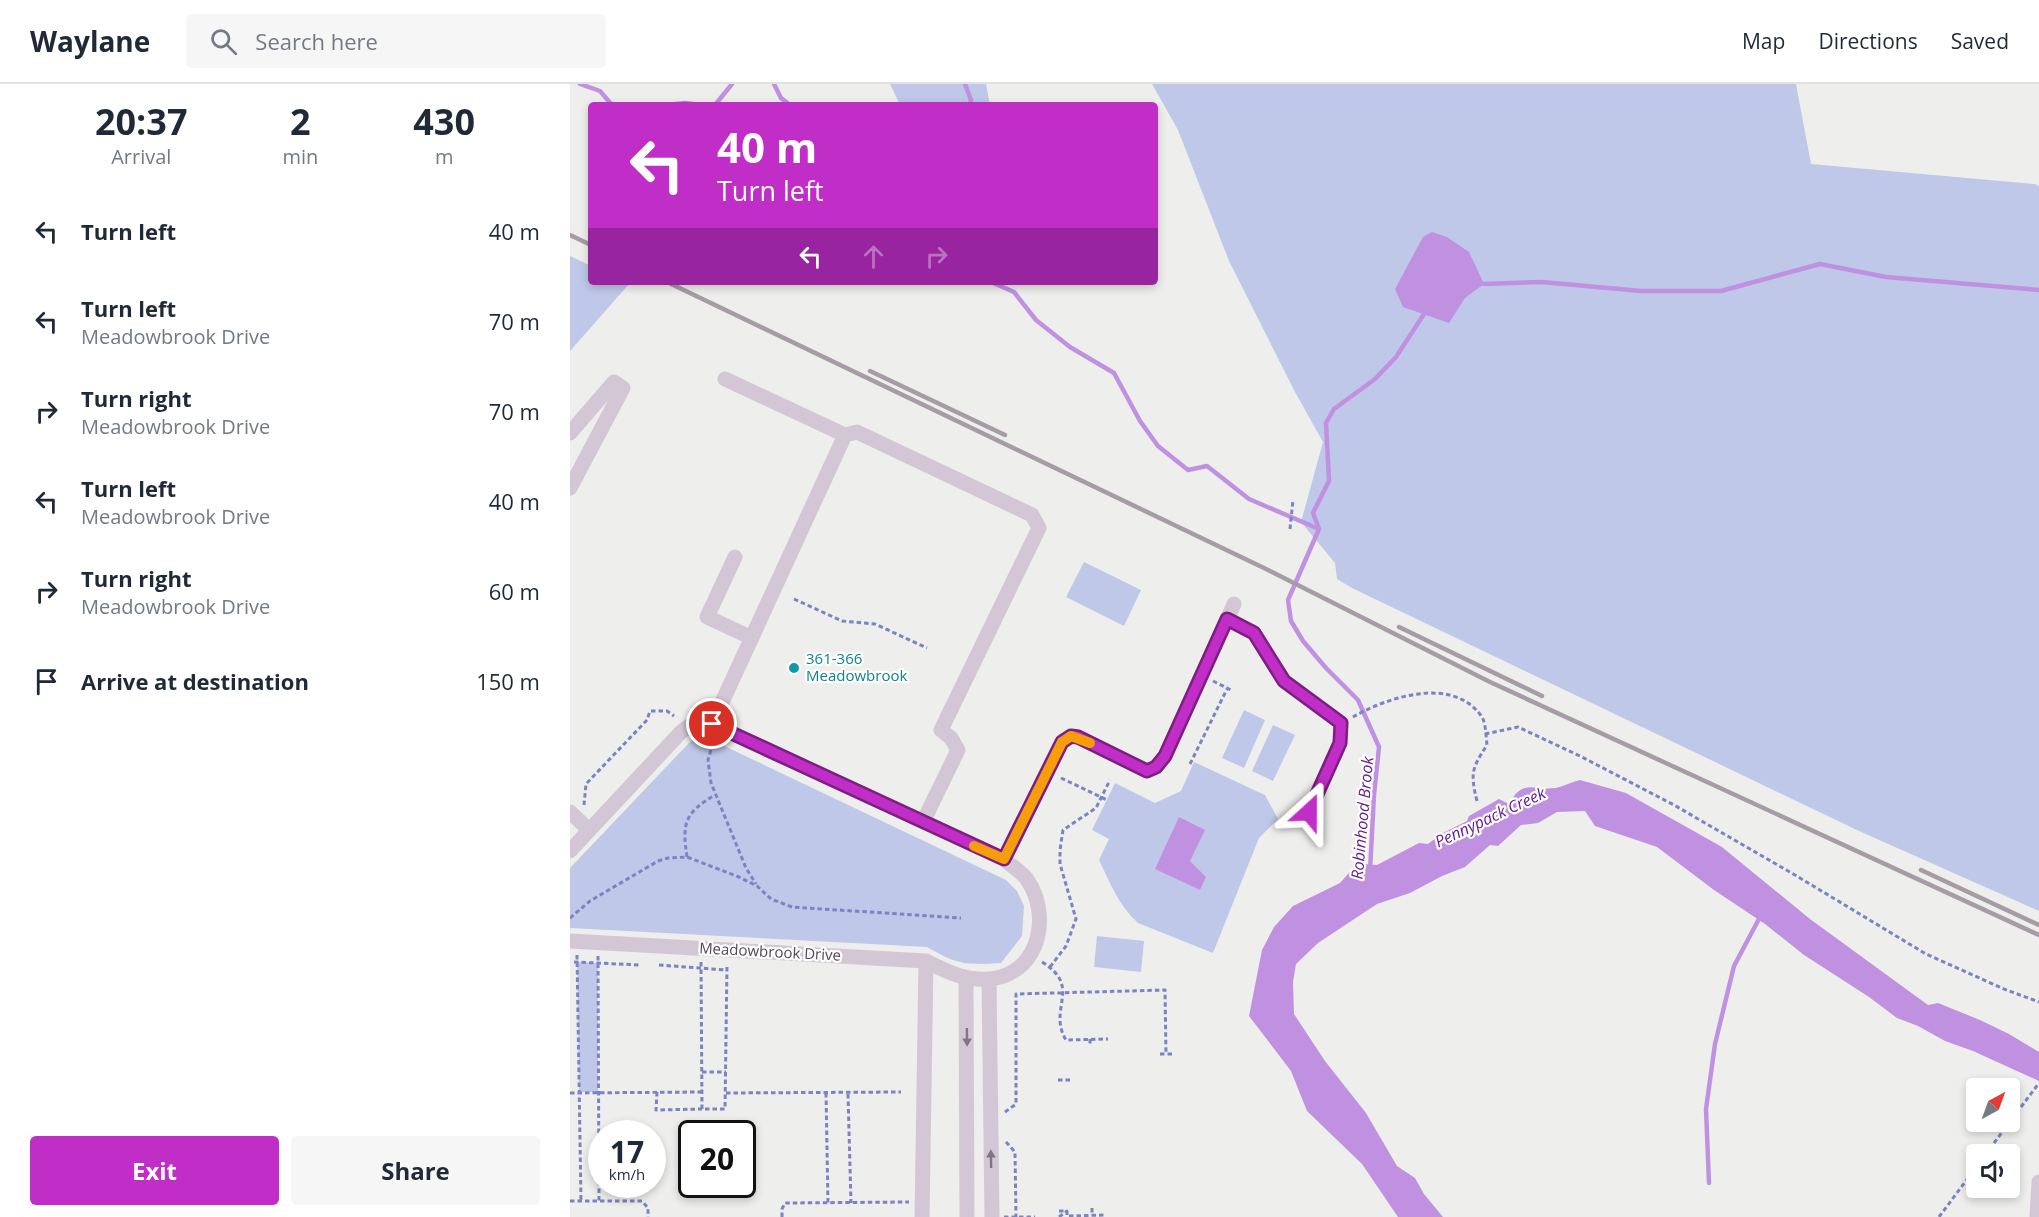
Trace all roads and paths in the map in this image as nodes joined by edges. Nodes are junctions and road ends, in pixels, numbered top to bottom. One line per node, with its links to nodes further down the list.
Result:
1 (725, 379): 3 (street)
2 (570, 433): 4 (street)
3 (845, 435): 11 (street); 28 (street)
4 (570, 488)
5 (1293, 500): 6 (path)
6 (1290, 529)
7 (735, 557): 11 (street)
8 (794, 599): 12 (path)
9 (1234, 604): 10 (street)
10 (1227, 619): 27 (street); 32 (street)
11 (752, 638): 16 (street)
12 (927, 648)
13 (1211, 681): 19 (path)
14 (674, 716): 26 (path)
15 (1348, 719): 17 (path)
16 (712, 724): 28 (street, Meadowbrook Drive); 29 (street)
17 (1485, 734): 25 (path); 51 (path)
18 (713, 743): 22 (path)
19 (1190, 764)
20 (1060, 778): 23 (path)
21 (1110, 780): 23 (path)
22 (716, 795): 31 (path); 33 (path)
23 (1102, 797): 24 (path); 46 (path)
24 (1107, 800)
25 (1478, 801)
26 (577, 812): 29 (street)
27 (1309, 812)
28 (923, 822): 32 (street, Meadowbrook Drive)
29 (589, 830): 30 (street)
30 (570, 850)
31 (687, 857): 33 (path); 34 (path)
32 (1004, 859): 49 (street, Meadowbrook Drive)
33 (757, 886): 35 (path)
34 (570, 918)
35 (961, 918)
36 (573, 941): 37 (street, Meadowbrook Drive); 39 (path)
37 (598, 942): 38 (street, Meadowbrook Drive); 42 (path)
38 (926, 961): 48 (street, Meadowbrook Drive); 84 (street)
39 (575, 962): 42 (path); 63 (path)
40 (701, 962): 58 (path)
41 (1042, 962): 46 (path)
42 (598, 963): 44 (path); 64 (path)
43 (727, 964): 47 (path)
44 (641, 965)
45 (659, 965): 47 (path)
46 (1050, 967): 50 (path)
47 (727, 970): 59 (path)
48 (966, 978): 49 (street, Meadowbrook Drive); 91 (street, one-way to 91)
49 (989, 979): 92 (street, one-way to 49)
50 (1064, 992): 52 (path); 56 (path); 73 (path)
51 (2039, 1002)
52 (1090, 1039): 53 (path); 54 (path)
53 (1108, 1039)
54 (1090, 1046)
55 (1160, 1054): 56 (path)
56 (1166, 1054): 57 (path)
57 (1173, 1054)
58 (702, 1072): 59 (path); 66 (path)
59 (726, 1072): 69 (path)
60 (1058, 1080): 61 (path)
61 (1073, 1080)
62 (2039, 1083): 75 (path)
63 (579, 1092): 64 (path); 68 (path); 79 (path)
64 (599, 1092): 65 (path); 80 (path)
65 (657, 1092): 66 (path); 72 (path)
66 (702, 1092): 72 (path)
67 (901, 1092): 70 (path)
68 (570, 1093)
69 (726, 1093): 70 (path); 72 (path)
70 (826, 1093): 81 (path)
71 (848, 1094): 82 (path)
72 (702, 1109)
73 (1002, 1115)
74 (1003, 1138): 94 (path)
75 (1993, 1144)
76 (1966, 1181): 97 (path)
77 (2039, 1182): 98 (street)
78 (570, 1201): 79 (path)
79 (581, 1201): 80 (path)
80 (599, 1201): 89 (path)
81 (828, 1203): 82 (path); 90 (path)
82 (851, 1203): 84 (path)
83 (1092, 1208): 87 (path)
84 (922, 1209)
85 (1059, 1211): 86 (path)
86 (1067, 1211): 87 (path); 96 (path)
87 (1092, 1215): 88 (path)
88 (1106, 1215)
89 (648, 1217)
90 (782, 1217)
91 (967, 1217)
92 (992, 1217)
93 (1000, 1217): 94 (path)
94 (1016, 1217): 95 (path)
95 (1035, 1217)
96 (1059, 1217)
97 (1939, 1217)
98 (2037, 1217)

